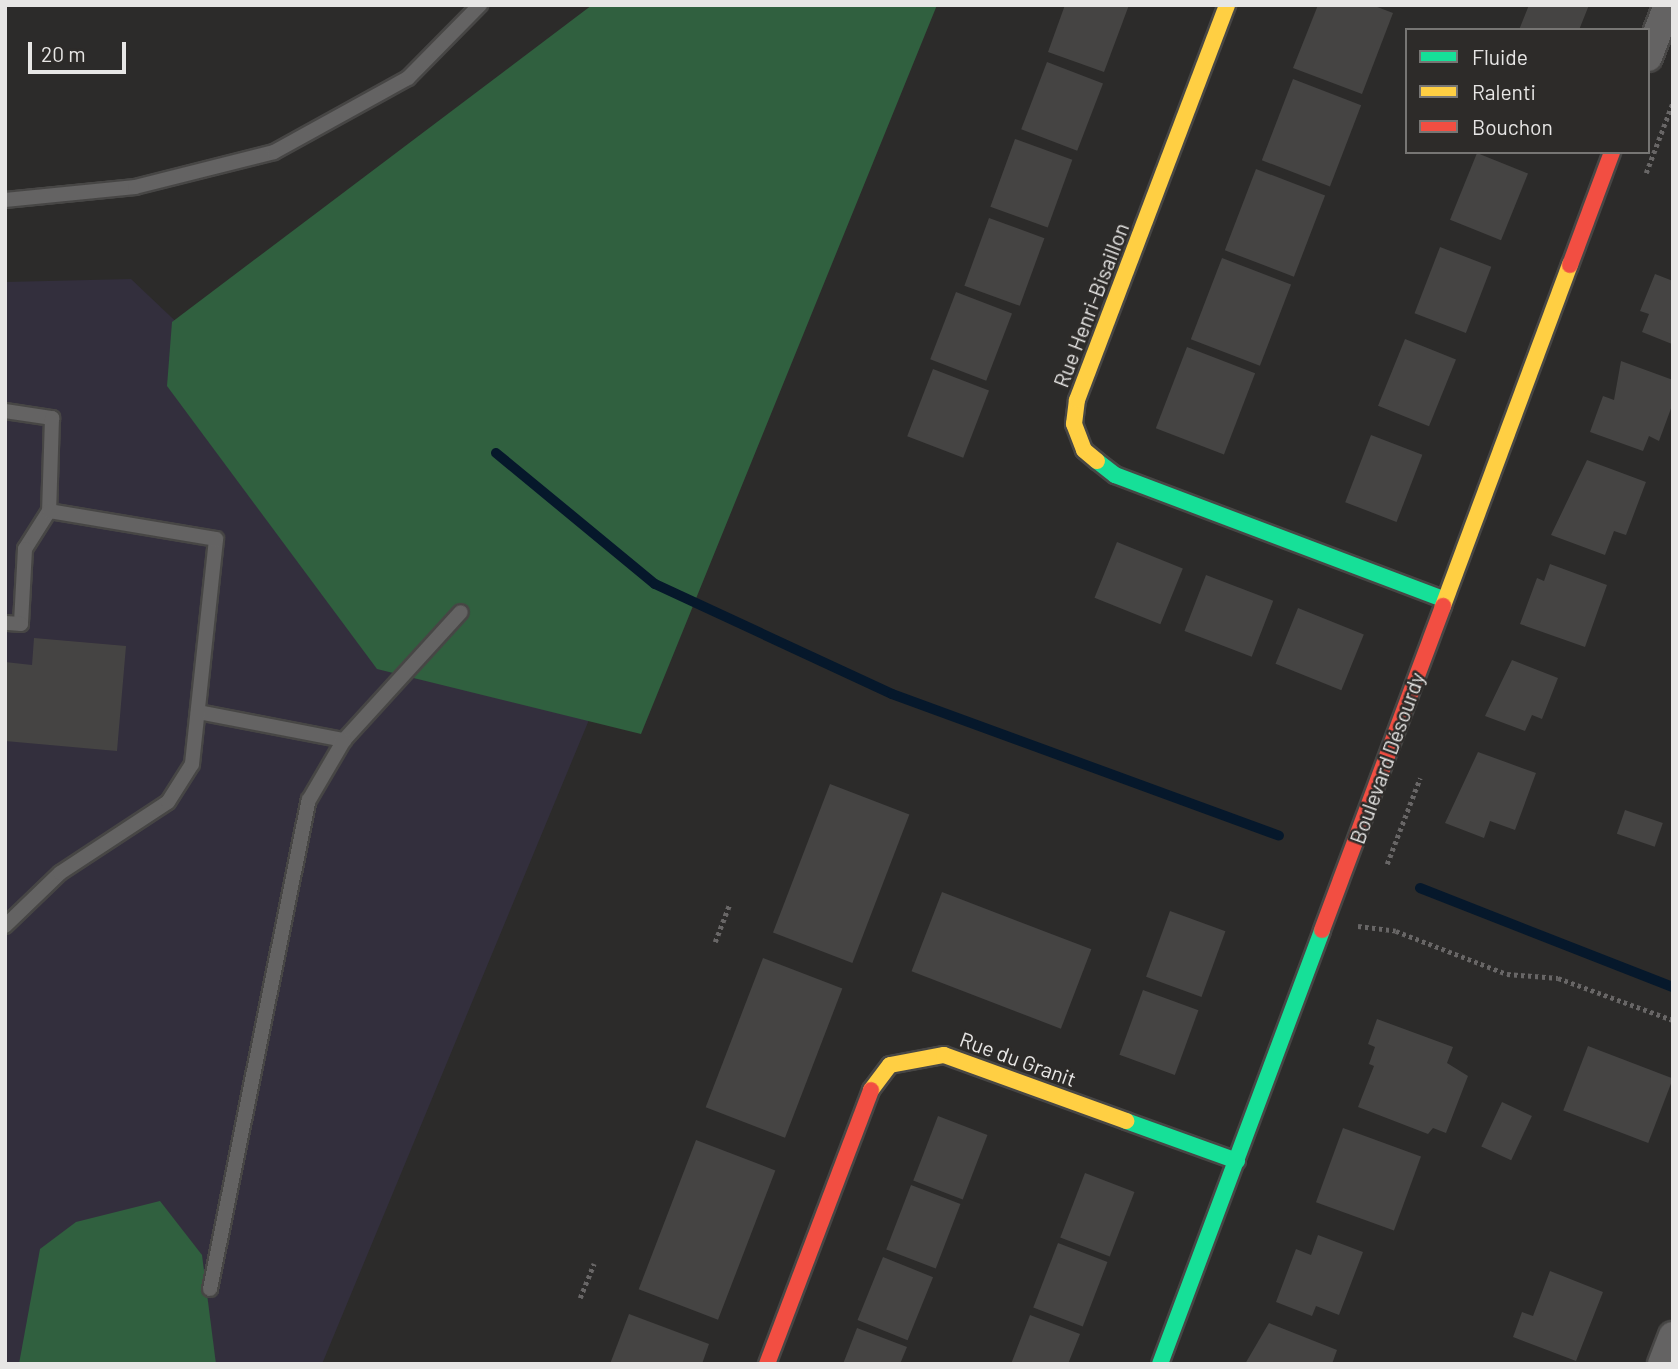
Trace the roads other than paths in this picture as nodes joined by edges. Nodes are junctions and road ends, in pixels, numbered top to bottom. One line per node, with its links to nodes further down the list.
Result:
1 (480, 5): 6 (lane)
2 (1227, 5): 9 (street, Rue Henri-Bisaillon)
3 (1668, 5): 4 (street)
4 (1650, 52)
5 (1611, 154): 9 (street, Boulevard Désourdy)
6 (5, 200)
7 (5, 411): 8 (lane)
8 (49, 511): 11 (lane); 12 (lane)
9 (1444, 599): 15 (street, Boulevard Désourdy)
10 (461, 612): 13 (lane)
11 (5, 623)
12 (198, 712): 13 (lane); 14 (lane)
13 (344, 740): 16 (lane)
14 (5, 926)
15 (1237, 1161): 18 (street, Rue du Granit); 19 (street, Boulevard Désourdy)
16 (209, 1289)
17 (1673, 1336): 20 (street)
18 (767, 1364)
19 (1160, 1364)
20 (1662, 1364)

